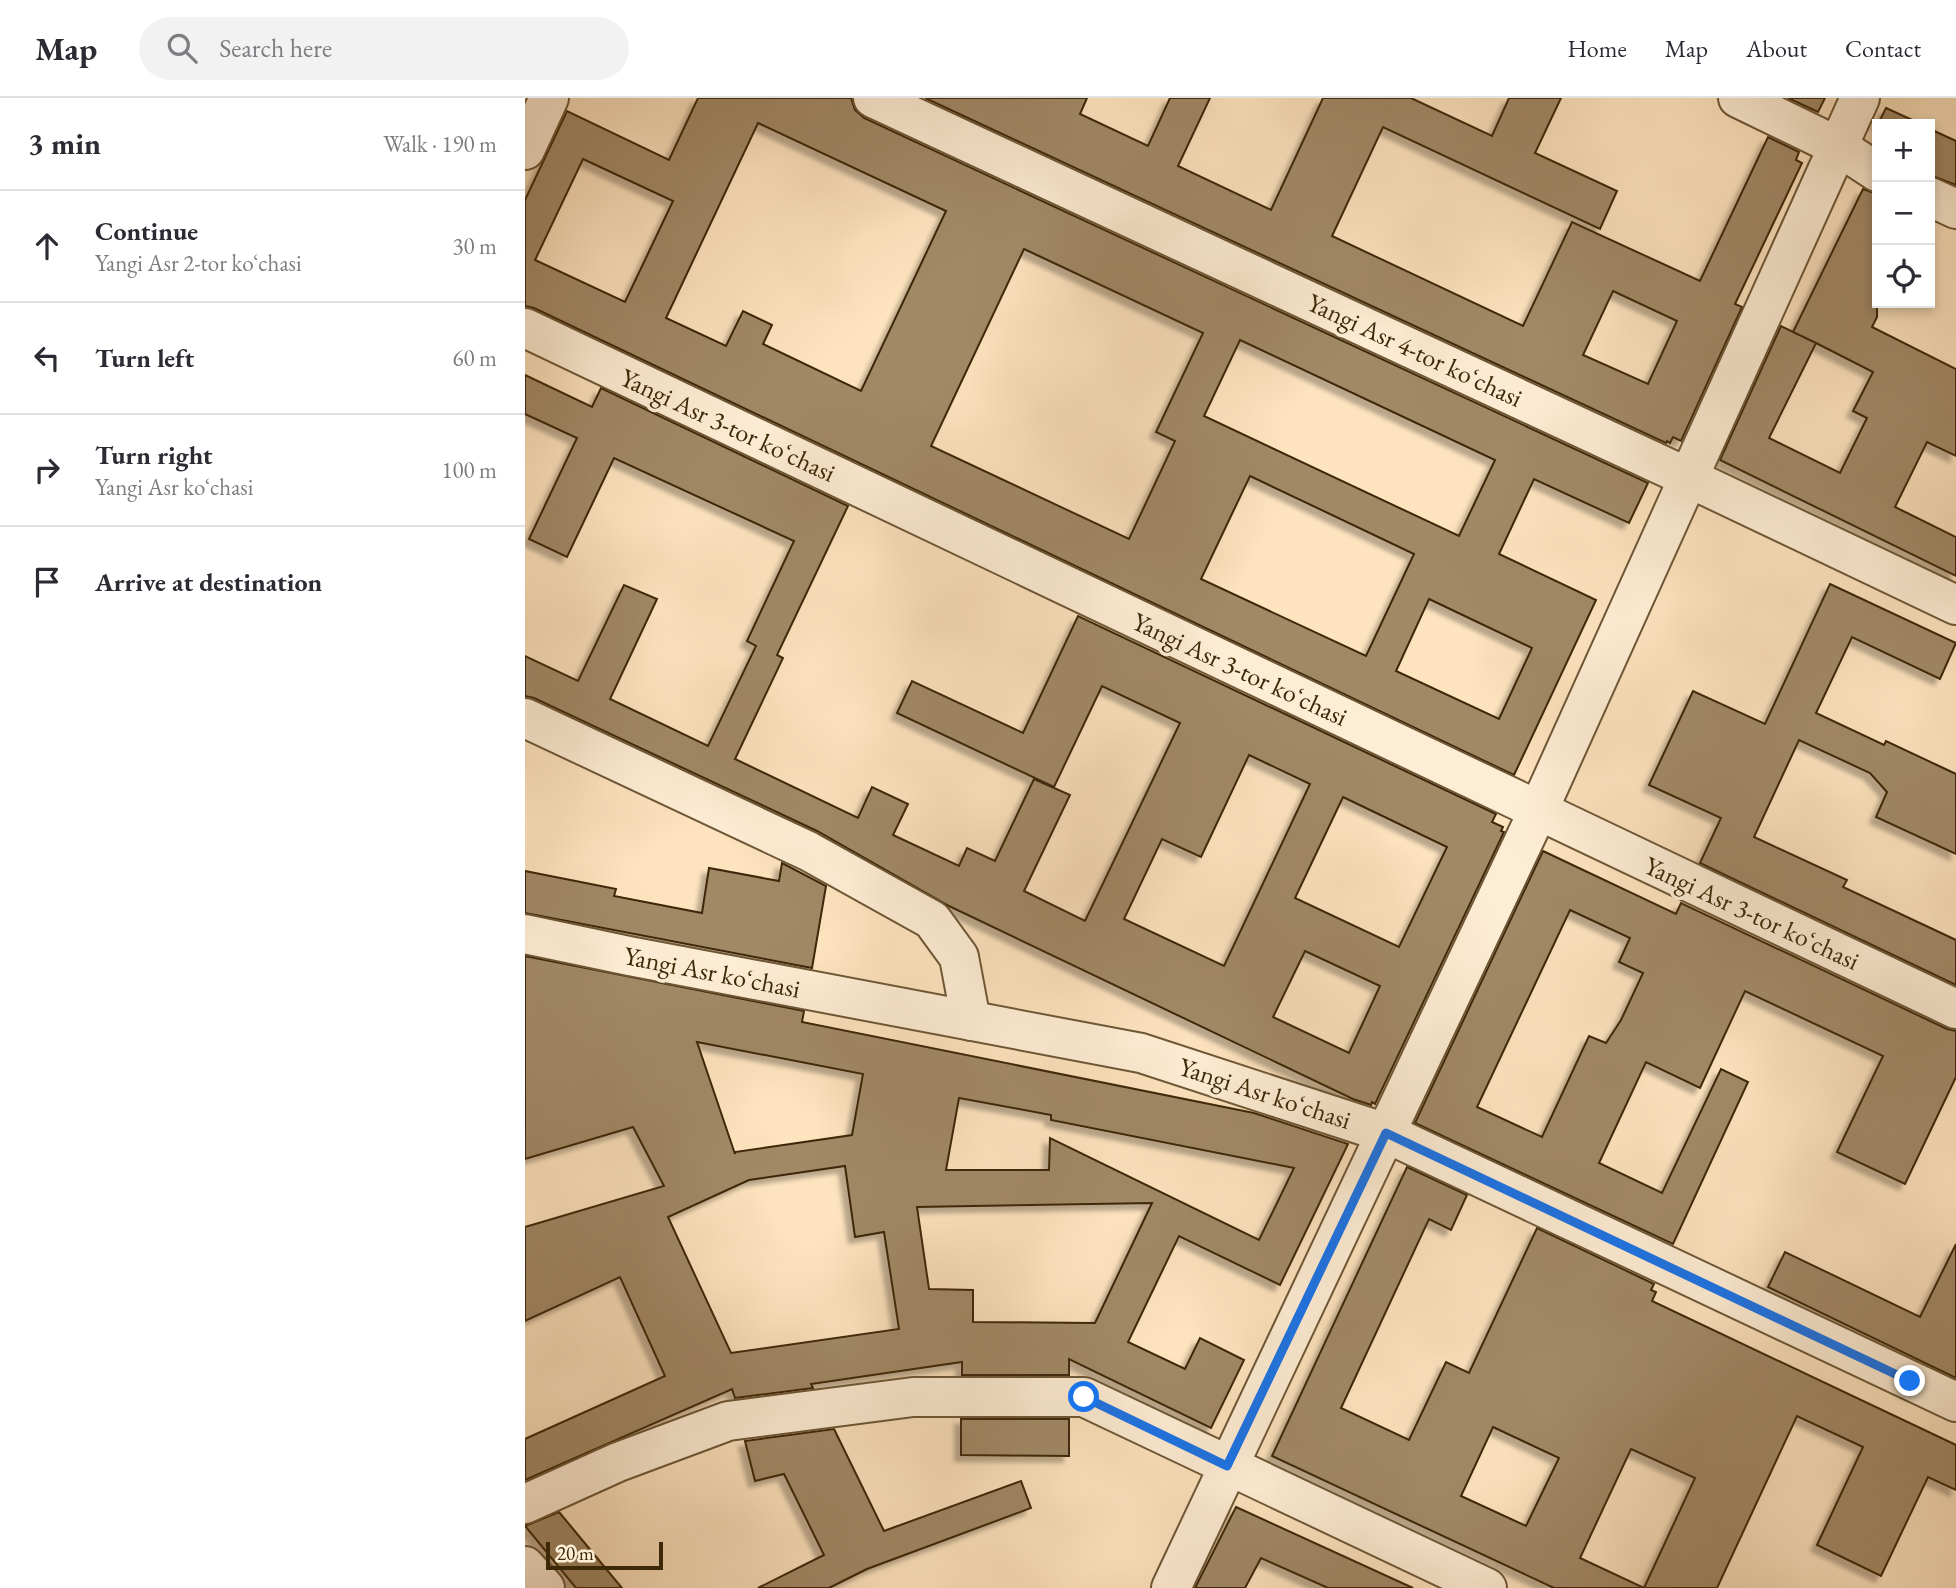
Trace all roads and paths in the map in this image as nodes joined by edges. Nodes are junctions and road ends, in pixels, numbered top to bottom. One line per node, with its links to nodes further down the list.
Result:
1 (549, 98): 6 (street)
2 (873, 98): 11 (street, Yangi Asr 4-tor koʻchasi)
3 (1738, 98): 5 (street)
4 (1860, 98): 5 (street)
5 (1839, 147): 7 (street); 11 (street)
6 (525, 150)
7 (1872, 169)
8 (1935, 199): 9 (street)
9 (1956, 209)
10 (525, 328): 14 (street, Yangi Asr 3-tor koʻchasi)
11 (1687, 477): 12 (street, Yangi Asr 4-tor koʻchasi); 14 (street)
12 (1956, 605)
13 (525, 718): 17 (street)
14 (1538, 811): 16 (street, Yangi Asr 3-tor koʻchasi); 18 (street)
15 (525, 934): 17 (street, Yangi Asr koʻchasi)
16 (1956, 1009)
17 (971, 1021): 18 (street, Yangi Asr koʻchasi)
18 (1386, 1133): 19 (street, Yangi Asr koʻchasi); 20 (street)
19 (1956, 1402)
20 (1227, 1466): 21 (street); 24 (street); 25 (street)
21 (525, 1504)
22 (525, 1566): 23 (street)
23 (545, 1588)
24 (1171, 1588)
25 (1487, 1588)

